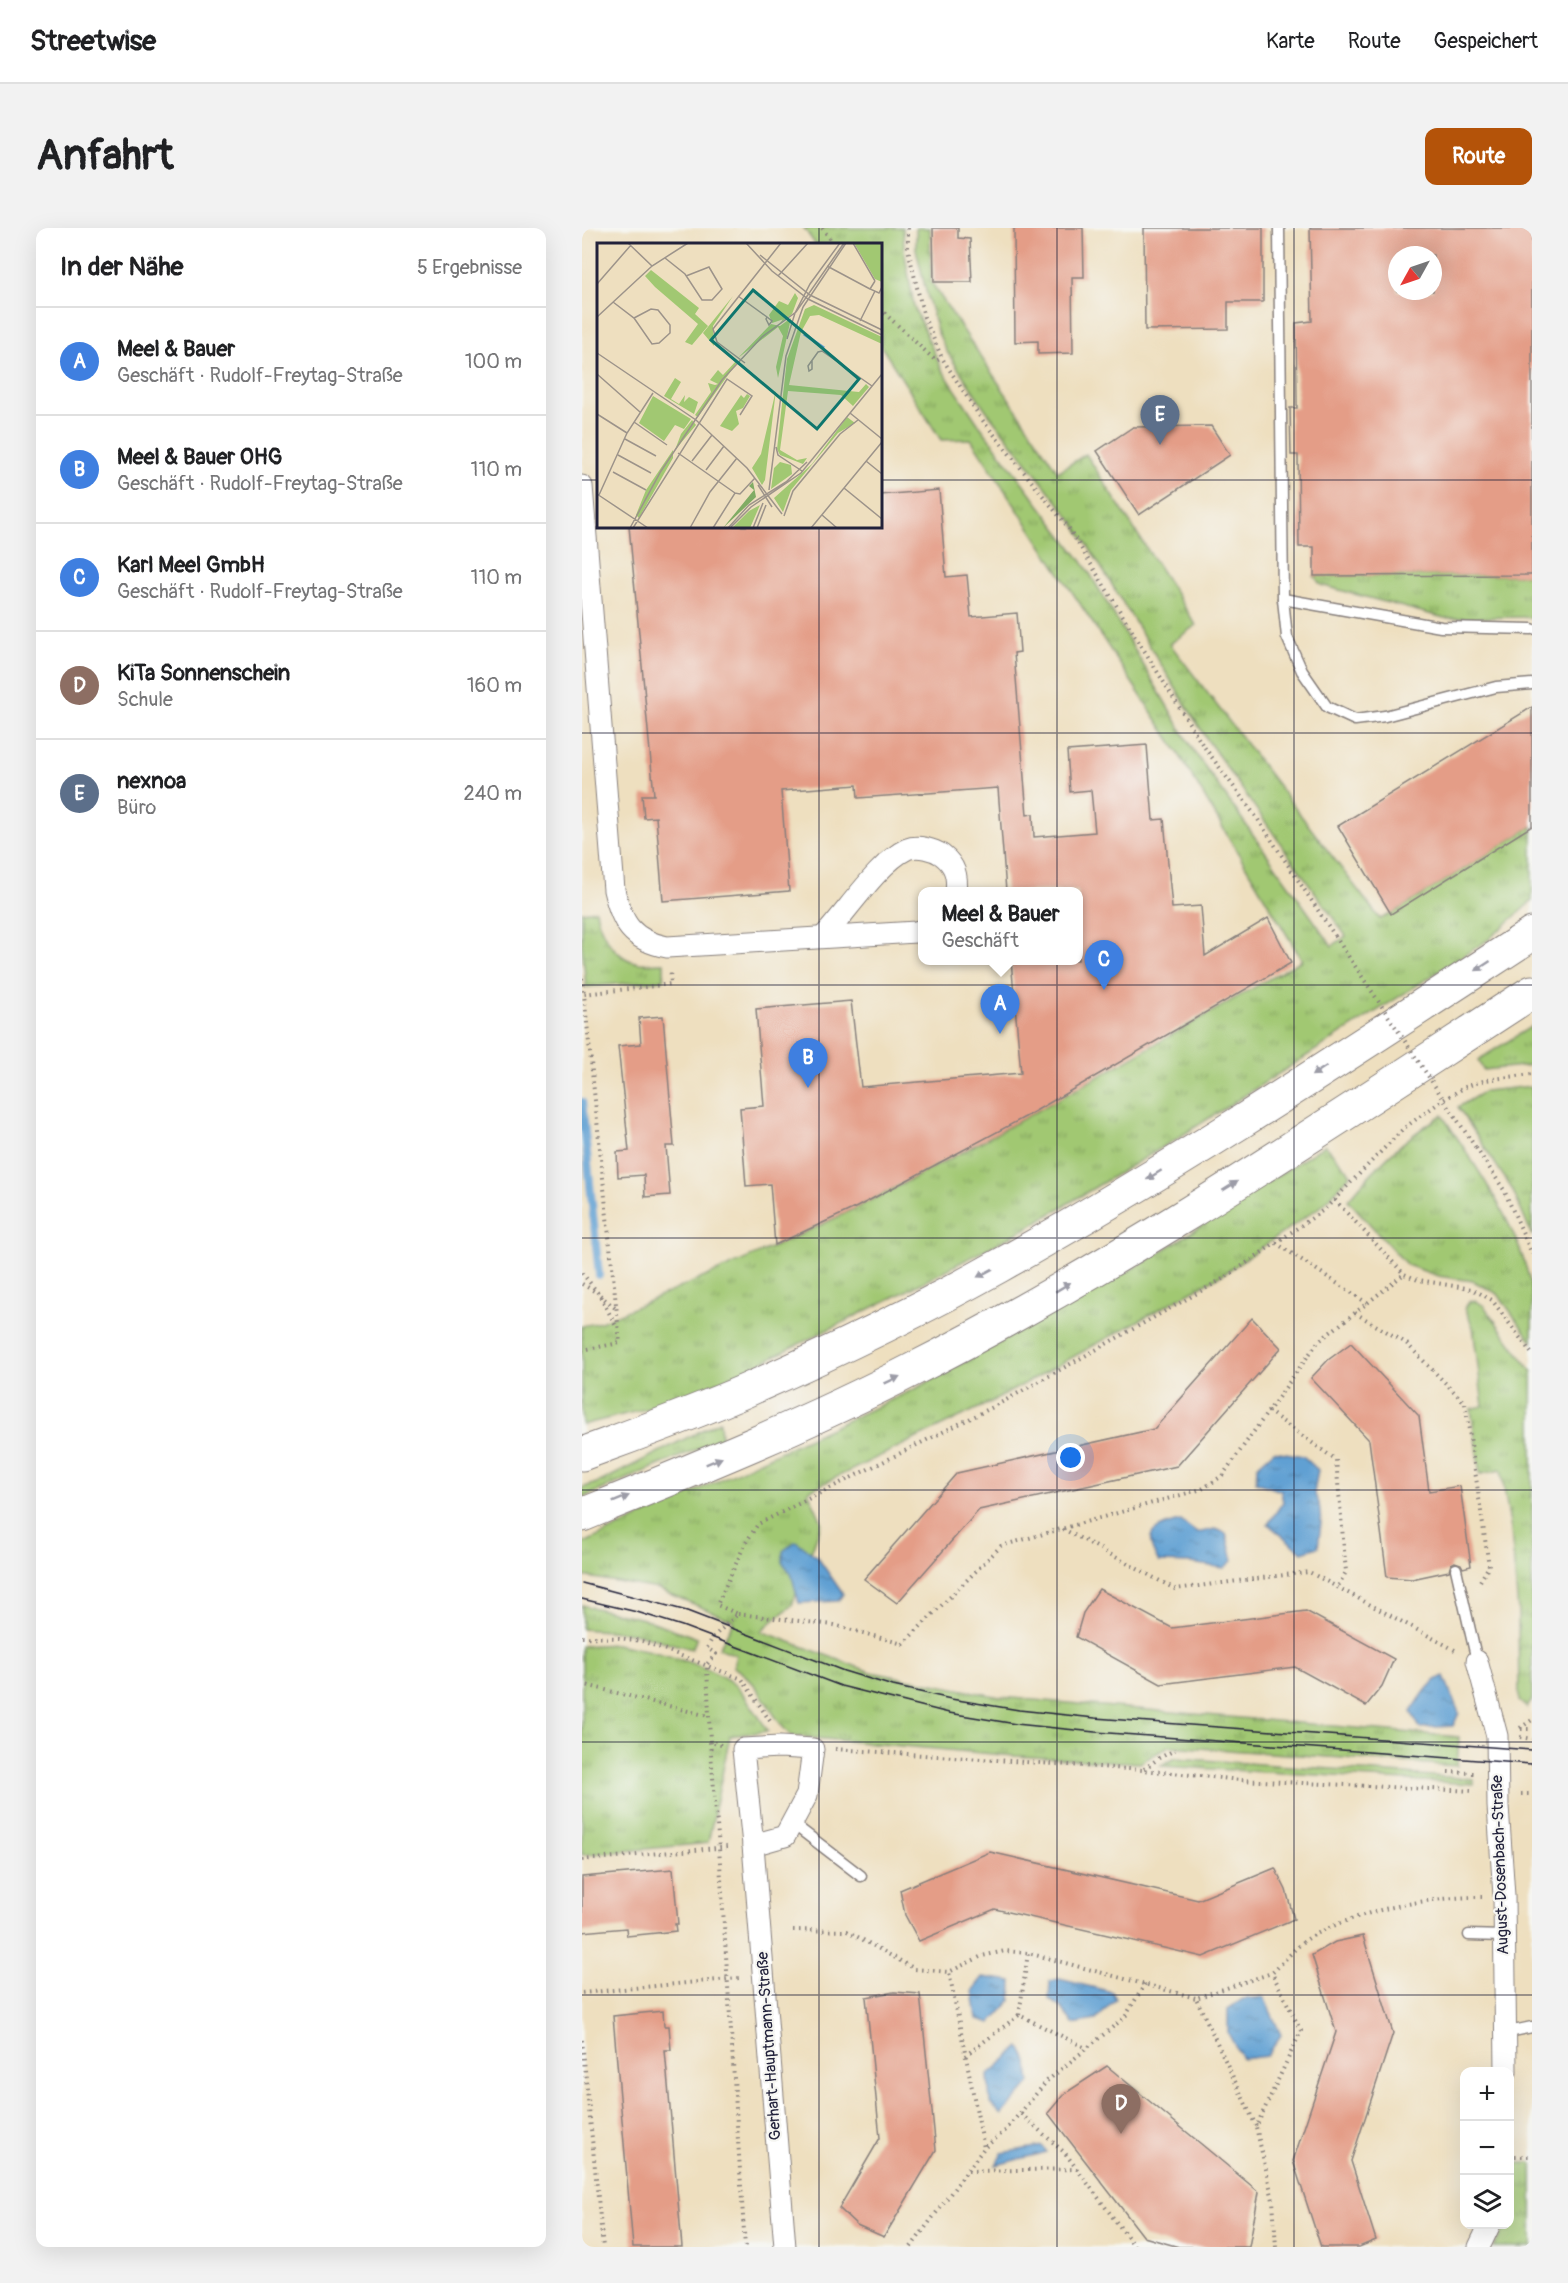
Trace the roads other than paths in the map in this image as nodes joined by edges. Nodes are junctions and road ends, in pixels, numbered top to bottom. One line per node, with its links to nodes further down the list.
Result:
1 (1279, 228): 3 (lane)
2 (582, 486): 9 (street)
3 (1283, 599): 4 (lane); 5 (lane)
4 (1532, 629)
5 (1532, 684)
6 (957, 887): 9 (street)
7 (918, 931): 9 (street)
8 (1532, 934): 11 (highway, one-way to 11)
9 (824, 936)
10 (1532, 992): 12 (highway, one-way to 10)
11 (582, 1454)
12 (582, 1515)
13 (1456, 1569): 14 (lane)
14 (1477, 1661): 19 (street, August-Dosenbach-Straße)
15 (792, 1823): 16 (street); 16 (street, Gerhart-Hauptmann-Straße); 17 (lane)
16 (753, 1845): 24 (street, Gerhart-Hauptmann-Straße)
17 (861, 1876)
18 (1469, 1935): 19 (lane)
19 (1503, 1936): 21 (street, August-Dosenbach-Straße)
20 (1532, 2027): 21 (lane)
21 (1504, 2033): 22 (street, August-Dosenbach-Straße)
22 (1506, 2067)
23 (1488, 2229): 25 (street)
24 (785, 2247)
25 (1479, 2247)

